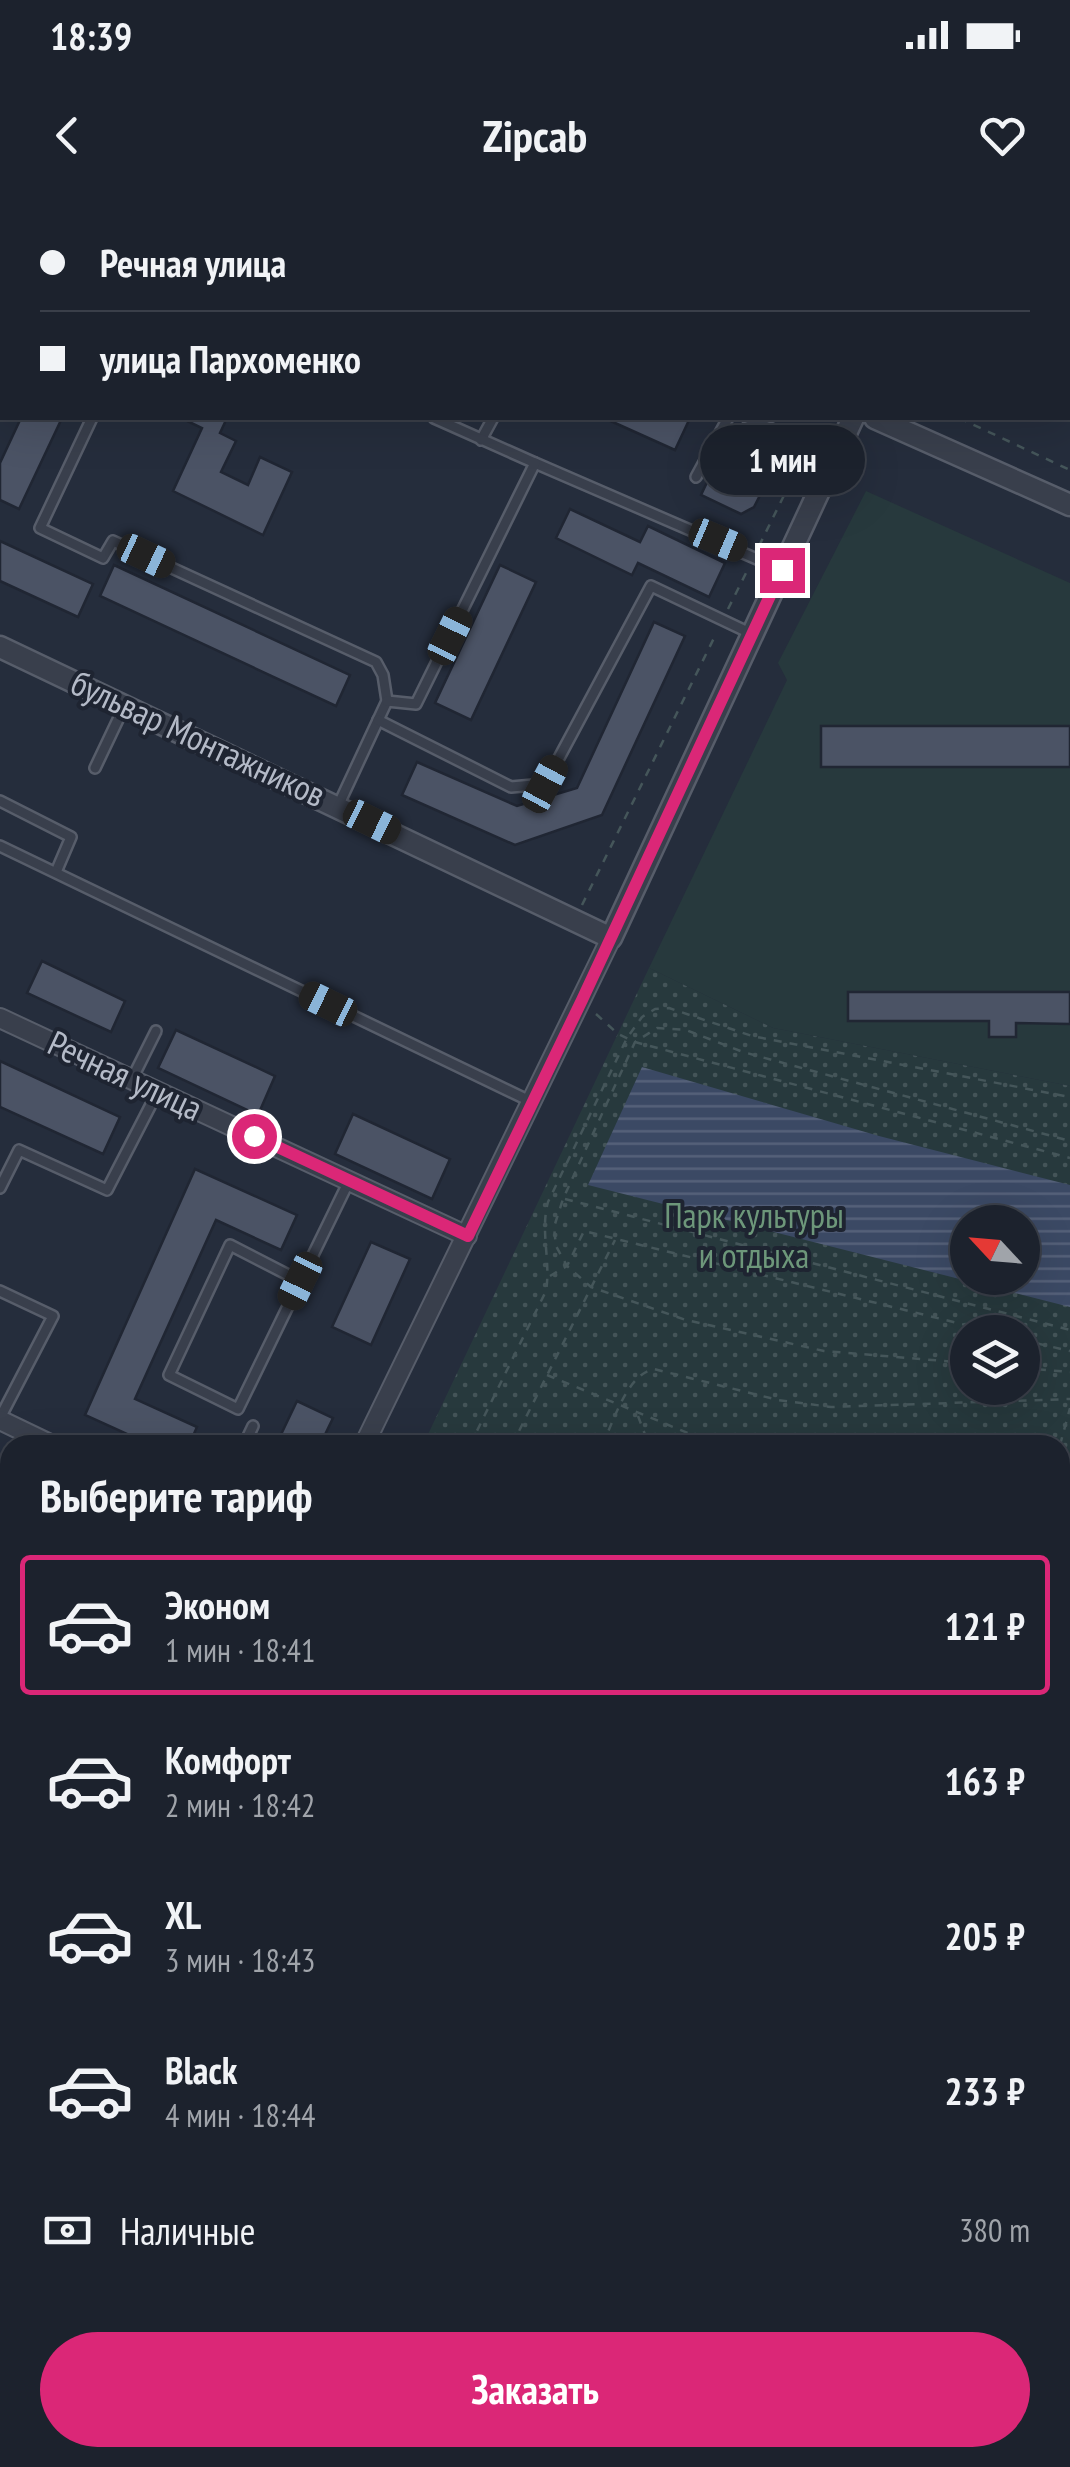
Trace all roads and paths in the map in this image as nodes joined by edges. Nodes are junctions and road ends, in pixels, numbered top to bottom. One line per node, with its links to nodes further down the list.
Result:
1 (91, 420): 22 (lane)
2 (438, 420): 10 (lane)
3 (491, 420): 10 (lane)
4 (727, 420): 15 (lane)
5 (751, 420): 11 (lane)
6 (822, 420): 11 (path)
7 (852, 420): 12 (street)
8 (879, 420): 16 (street)
9 (963, 420): 14 (path)
10 (481, 440): 13 (lane)
11 (809, 446): 12 (lane); 17 (path)
12 (834, 458): 18 (street)
13 (535, 463): 17 (lane); 22 (lane)
14 (1070, 470)
15 (696, 477)
16 (1070, 505)
17 (754, 556): 18 (lane); 19 (path)
18 (782, 570): 20 (street)
19 (723, 620): 20 (lane); 24 (lane); 30 (path)
20 (752, 634): 31 (street)
21 (0, 646): 23 (street, бульвар Монтажников)
22 (387, 701): 24 (lane)
23 (126, 704): 25 (lane); 27 (street, бульвар Монтажников)
24 (378, 720): 27 (lane)
25 (95, 768)
26 (0, 802): 29 (lane)
27 (338, 806): 30 (street, бульвар Монтажников)
28 (0, 846): 29 (lane)
29 (56, 872): 40 (lane)
30 (574, 920): 31 (street, бульвар Монтажников)
31 (611, 938): 32 (street)
32 (582, 1000): 35 (path); 40 (street)
33 (0, 1018): 37 (street, Речная улица)
34 (156, 1031): 37 (lane)
35 (627, 1038): 36 (path); 39 (path); 49 (path)
36 (635, 1042): 41 (path); 42 (path); 45 (path)
37 (132, 1079): 38 (street, Речная улица)
38 (158, 1091): 43 (street, Речная улица); 44 (lane)
39 (1070, 1098)
40 (532, 1102): 46 (street)
41 (1070, 1141)
42 (1070, 1158)
43 (349, 1180): 46 (street, Речная улица); 50 (lane)
44 (0, 1188)
45 (564, 1199): 48 (path); 54 (path)
46 (468, 1236): 69 (street)
47 (615, 1238): 48 (path); 51 (path); 53 (path)
48 (567, 1266): 49 (path); 51 (path)
49 (548, 1276): 70 (path)
50 (300, 1281): 50 (lane)
51 (591, 1286): 57 (path); 60 (path)
52 (0, 1291): 65 (lane)
53 (950, 1321)
54 (1070, 1330)
55 (1040, 1344): 56 (path)
56 (1070, 1352)
57 (950, 1362)
58 (1040, 1370): 59 (path)
59 (1070, 1372)
60 (547, 1375): 62 (path); 71 (path)
61 (1070, 1399): 62 (path)
62 (621, 1407): 64 (path); 72 (path)
63 (1070, 1408): 75 (path)
64 (638, 1414): 73 (path); 74 (path)
65 (0, 1419): 67 (street)
66 (253, 1426): 68 (lane)
67 (32, 1435)
68 (249, 1435)
69 (369, 1435)
70 (475, 1435)
71 (517, 1435)
72 (607, 1435)
73 (645, 1435)
74 (692, 1435)
75 (1063, 1435)

